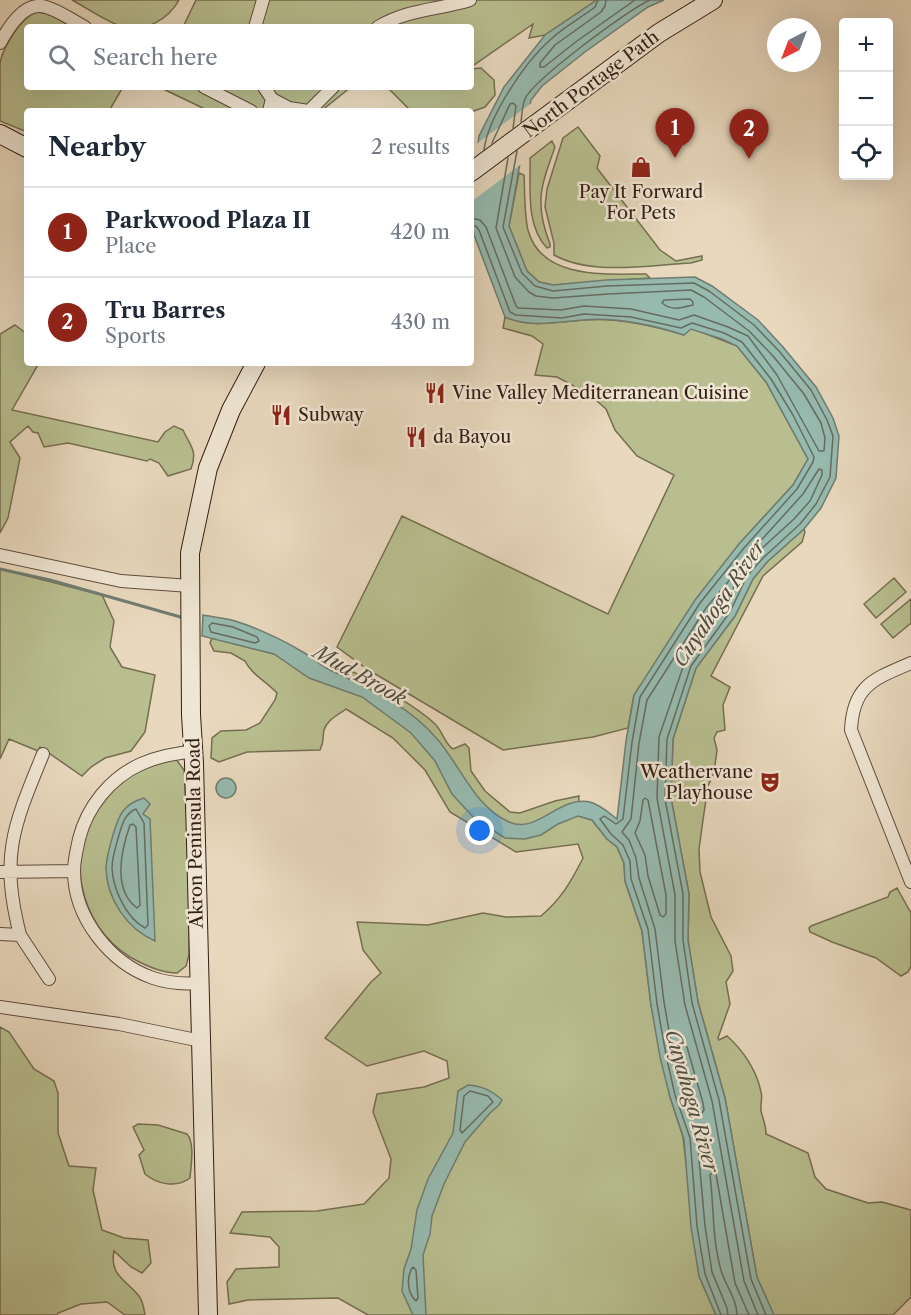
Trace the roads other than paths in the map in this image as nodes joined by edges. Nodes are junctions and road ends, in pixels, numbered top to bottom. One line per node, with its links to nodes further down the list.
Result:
1 (263, 0): 6 (street)
2 (469, 0): 4 (street)
3 (713, 0): 18 (street, North Portage Path)
4 (425, 5): 7 (street)
5 (80, 24): 8 (street)
6 (256, 24)
7 (383, 24)
8 (0, 43)
9 (210, 90): 13 (street)
10 (265, 90): 12 (street)
11 (330, 90): 15 (street)
12 (270, 105): 14 (street)
13 (245, 108)
14 (289, 108)
15 (311, 108)
16 (0, 134): 17 (street)
17 (24, 146)
18 (474, 170)
19 (254, 366): 21 (street, Akron Peninsula Road)
20 (0, 555): 21 (street)
21 (190, 586): 23 (street, Akron Peninsula Road)
22 (911, 663): 27 (street)
23 (194, 751): 25 (street); 31 (street, Akron Peninsula Road)
24 (43, 754): 26 (street)
25 (74, 871): 26 (street); 31 (street)
26 (4, 873): 29 (street)
27 (911, 882)
28 (0, 934): 29 (street)
29 (20, 935): 30 (street)
30 (49, 979)
31 (199, 984): 33 (street, Akron Peninsula Road)
32 (0, 1007): 33 (street)
33 (201, 1041): 34 (street, Akron Peninsula Road)
34 (208, 1315)

